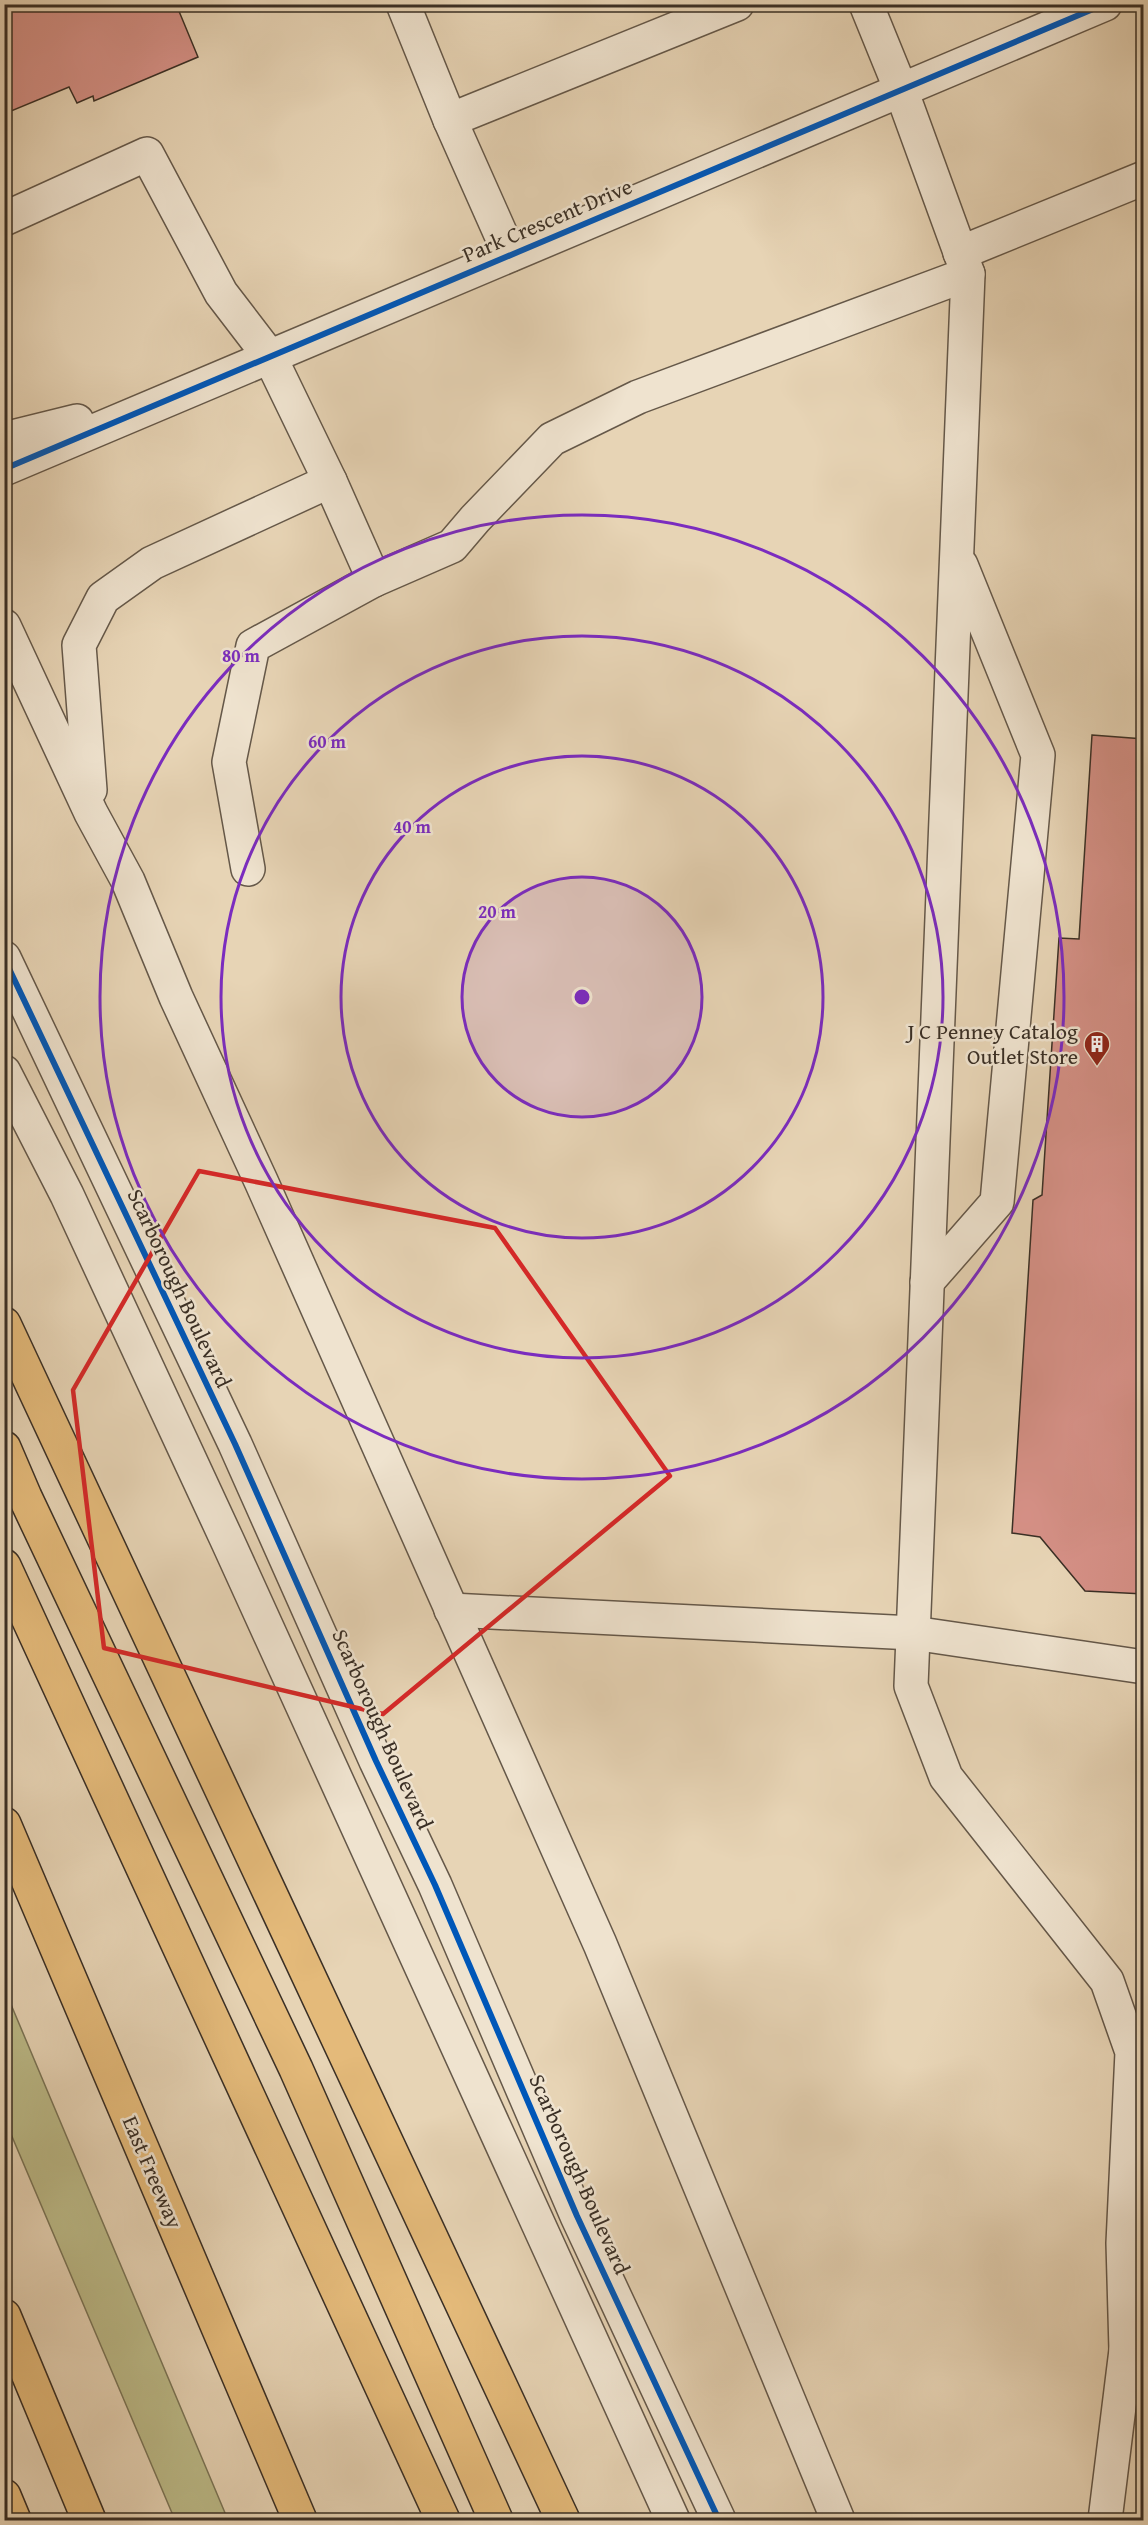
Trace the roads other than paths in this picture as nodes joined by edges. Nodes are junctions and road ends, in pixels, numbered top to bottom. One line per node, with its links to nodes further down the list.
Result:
1 (402, 4): 7 (street)
2 (736, 4): 5 (street)
3 (866, 4): 6 (street)
4 (1105, 4): 6 (street, Park Crescent Drive)
5 (678, 16): 7 (street)
6 (901, 90): 10 (street, Park Crescent Drive); 11 (street)
7 (450, 120): 10 (street)
8 (1143, 178): 11 (street)
9 (4, 219): 12 (street)
10 (510, 255): 12 (street, Park Crescent Drive)
11 (964, 263): 17 (street); 18 (street)
12 (270, 357): 13 (street, Park Crescent Drive); 16 (street)
13 (172, 398): 14 (street); 15 (street, Park Crescent Drive)
14 (4, 439)
15 (4, 470)
16 (330, 481): 18 (street); 20 (street)
17 (957, 555): 24 (street); 24 (street)
18 (374, 580): 21 (street)
19 (4, 626): 20 (street)
20 (92, 813): 28 (street)
21 (248, 869)
22 (4, 958): 42 (street, Scarborough Boulevard)
23 (4, 1072): 41 (street)
24 (927, 1282): 29 (street)
25 (4, 1324): 40 (highway)
26 (4, 1448): 39 (highway)
27 (4, 1566): 38 (highway)
28 (451, 1610): 29 (street); 43 (street)
29 (913, 1633): 30 (street); 33 (street)
30 (1143, 1667)
31 (4, 1824): 37 (highway, East Freeway)
32 (4, 2316): 36 (highway)
33 (1135, 2359): 44 (street)
34 (4, 2496): 35 (highway)
35 (14, 2520)
36 (89, 2520)
37 (300, 2520)
38 (443, 2520)
39 (496, 2520)
40 (563, 2520)
41 (673, 2520)
42 (719, 2520)
43 (838, 2520)
44 (1105, 2520)

